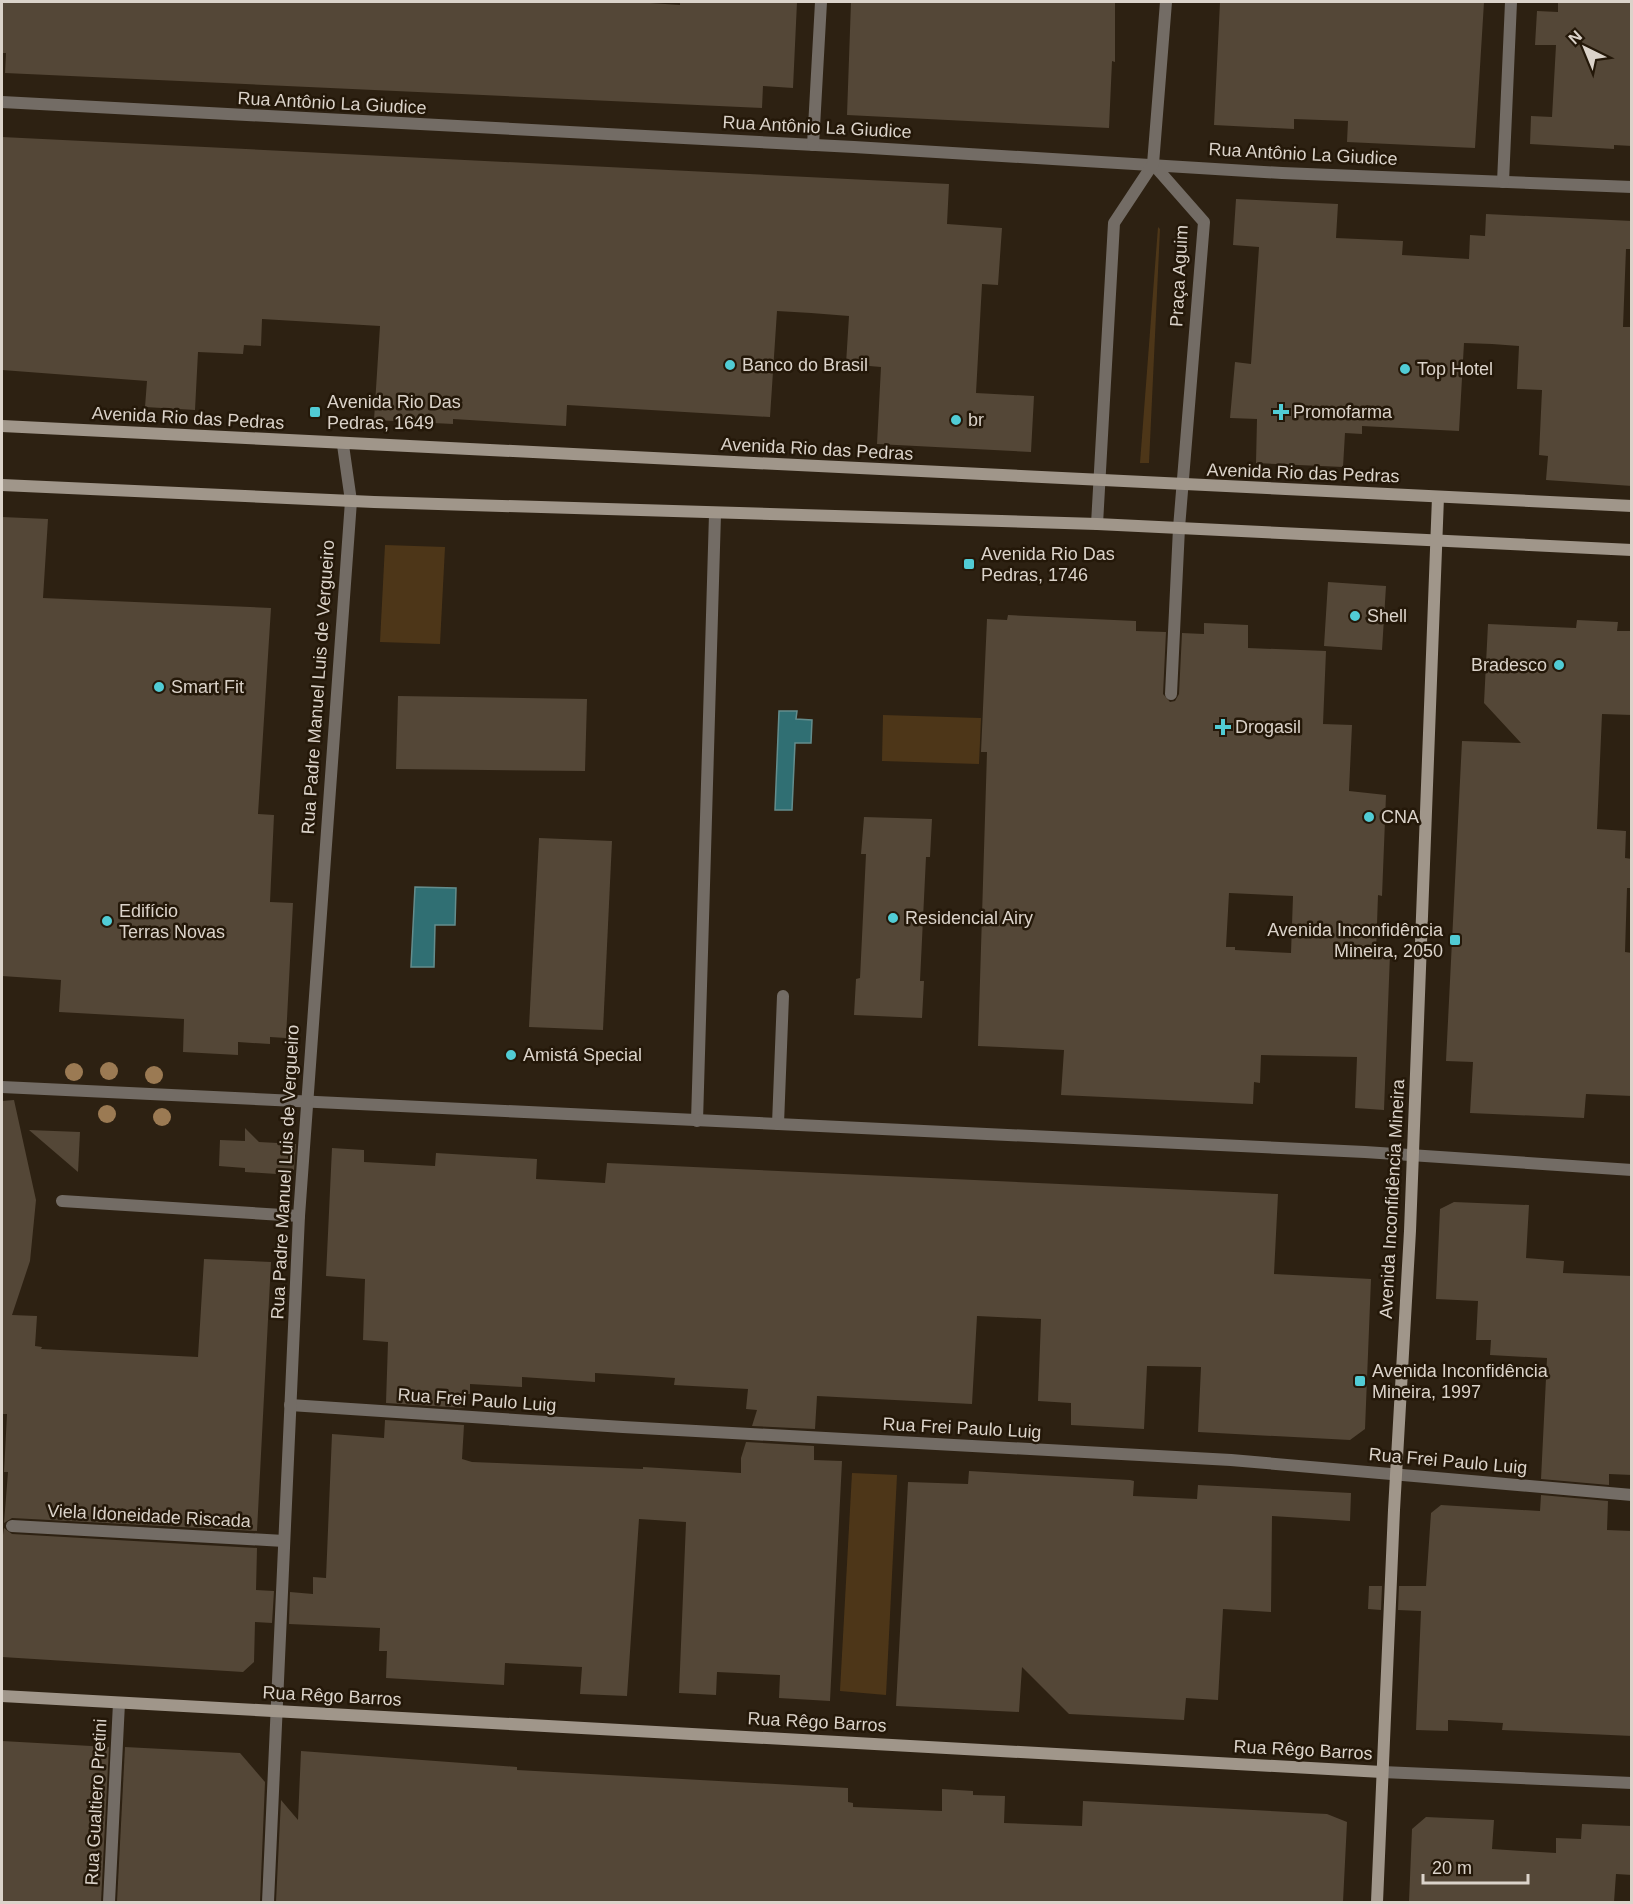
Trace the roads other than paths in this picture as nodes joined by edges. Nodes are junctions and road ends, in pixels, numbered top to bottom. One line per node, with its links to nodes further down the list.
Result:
1 (821, 2): 5 (street)
2 (1166, 2): 6 (street)
3 (1511, 2): 7 (street)
4 (2, 102): 5 (street, Rua Antônio La Giudice)
5 (813, 145): 6 (street, Rua Antônio La Giudice)
6 (1153, 164): 7 (street, Rua Antônio La Giudice); 11 (street); 13 (street, Praça Aguim)
7 (1503, 182): 8 (street, Rua Antônio La Giudice)
8 (1632, 187)
9 (2, 426): 10 (main road, Avenida Rio das Pedras)
10 (343, 445): 11 (main road, Avenida Rio das Pedras); 15 (street, Rua Padre Manuel Luis de Vergueiro)
11 (1100, 481): 13 (main road, Avenida Rio das Pedras); 18 (street)
12 (2, 485): 15 (main road)
13 (1180, 486): 14 (main road, Avenida Rio das Pedras); 19 (street, Praça Aguim)
14 (1438, 497): 16 (main road, Avenida Rio das Pedras); 20 (main road, Avenida Inconfidência Mineira)
15 (351, 501): 17 (main road); 25 (street, Rua Padre Manuel Luis de Vergueiro)
16 (1632, 506)
17 (715, 514): 18 (main road); 26 (street)
18 (1097, 524): 19 (main road)
19 (1179, 528): 20 (main road); 22 (street, Praça Aguim)
20 (1437, 542): 21 (main road); 28 (main road, Avenida Inconfidência Mineira)
21 (1632, 550)
22 (1171, 693)
23 (783, 996): 27 (street)
24 (2, 1087): 25 (street)
25 (306, 1101): 26 (street); 31 (street, Rua Padre Manuel Luis de Vergueiro)
26 (697, 1121): 27 (street)
27 (778, 1124): 28 (street)
28 (1413, 1155): 29 (street); 33 (main road, Avenida Inconfidência Mineira)
29 (1632, 1170)
30 (62, 1201): 31 (street)
31 (299, 1216): 32 (street, Rua Padre Manuel Luis de Vergueiro)
32 (290, 1406): 33 (street, Rua Frei Paulo Luig); 36 (street, Rua Padre Manuel Luis de Vergueiro)
33 (1396, 1474): 34 (street, Rua Frei Paulo Luig); 40 (main road, Avenida Inconfidência Mineira)
34 (1632, 1495)
35 (12, 1526): 36 (street, Viela Idoneidade Riscada)
36 (284, 1541): 39 (street, Rua Padre Manuel Luis de Vergueiro)
37 (2, 1696): 38 (main road, Rua Rêgo Barros)
38 (119, 1702): 39 (main road, Rua Rêgo Barros); 42 (street, Rua Gualtiero Pretini)
39 (276, 1711): 40 (main road, Rua Rêgo Barros); 43 (street, Rua Padre Manuel Luis de Vergueiro)
40 (1382, 1772): 41 (street, Rua Rêgo Barros); 44 (main road, Avenida Inconfidência Mineira)
41 (1632, 1783)
42 (110, 1902)
43 (268, 1902)
44 (1377, 1902)

